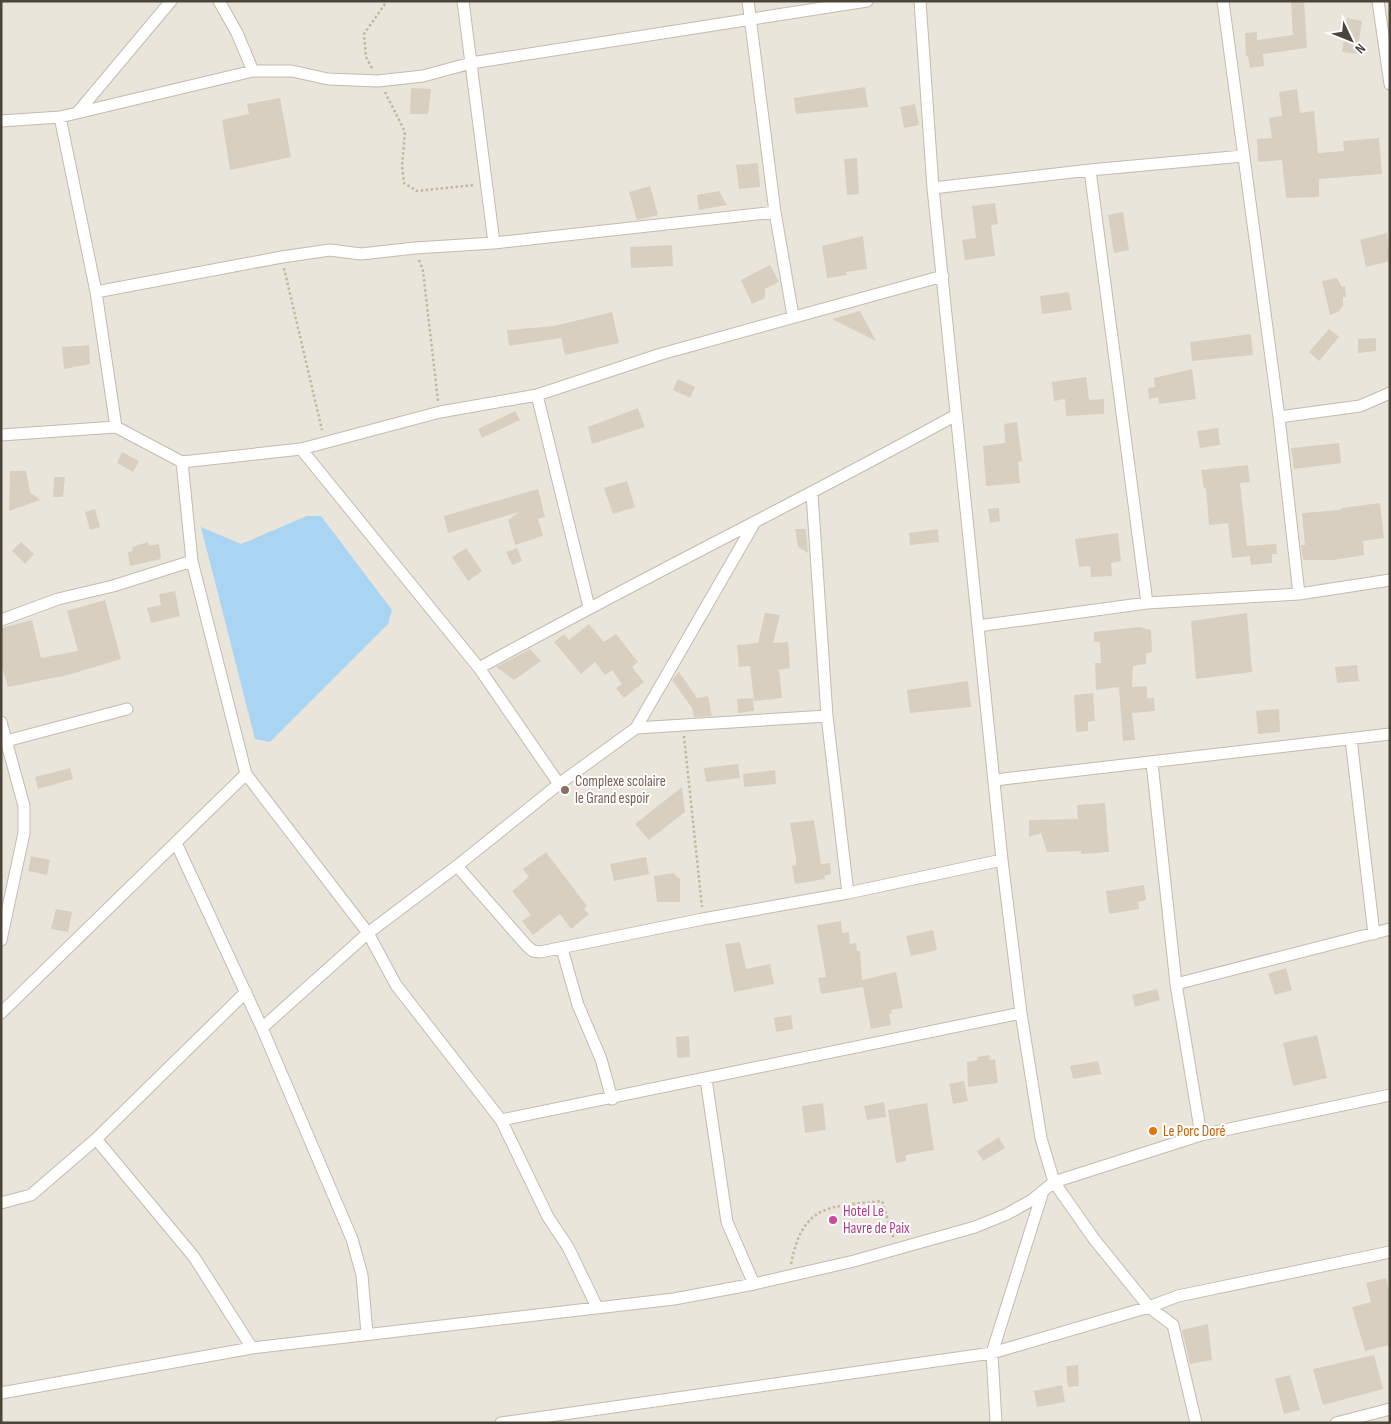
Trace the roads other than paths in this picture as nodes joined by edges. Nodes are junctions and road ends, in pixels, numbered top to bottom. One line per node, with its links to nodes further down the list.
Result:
1 (171, 1): 13 (street)
2 (219, 1): 11 (street)
3 (463, 1): 10 (street)
4 (748, 1): 9 (street)
5 (867, 1): 9 (street)
6 (920, 1): 18 (street)
7 (1223, 1): 16 (street)
8 (1378, 1): 12 (street)
9 (751, 18): 10 (street); 19 (street)
10 (471, 63): 11 (street); 20 (street)
11 (253, 71): 13 (street)
12 (1390, 84)
13 (78, 112): 14 (street)
14 (60, 117): 15 (street); 22 (street)
15 (1, 121)
16 (1243, 156): 17 (street); 27 (street)
17 (1090, 170): 18 (street); 37 (street)
18 (934, 188): 21 (street)
19 (775, 212): 20 (street); 23 (street)
20 (494, 243): 22 (street)
21 (943, 276): 23 (street); 26 (street)
22 (96, 292): 28 (street)
23 (793, 316): 25 (street)
24 (1390, 393): 27 (street)
25 (537, 395): 30 (street); 38 (street)
26 (956, 415): 32 (street); 40 (street)
27 (1279, 417): 36 (street)
28 (116, 427): 29 (street); 31 (street)
29 (1, 435)
30 (301, 450): 31 (street); 41 (street)
31 (182, 462): 34 (street)
32 (812, 494): 33 (street); 43 (street)
33 (756, 521): 38 (street); 45 (street)
34 (192, 561): 39 (street); 50 (street)
35 (1390, 580): 36 (street)
36 (1299, 594): 37 (street)
37 (1147, 603): 40 (street)
38 (589, 607): 41 (street)
39 (1, 620)
40 (978, 626): 51 (street)
41 (479, 668): 52 (street)
42 (128, 709): 48 (street)
43 (827, 716): 45 (street); 56 (street)
44 (1, 722): 48 (street)
45 (636, 728): 52 (street)
46 (1390, 734): 47 (street)
47 (1351, 739): 49 (street); 59 (street)
48 (6, 742): 60 (street)
49 (1152, 763): 51 (street); 62 (street)
50 (246, 774): 53 (street); 58 (street)
51 (995, 780): 54 (street)
52 (559, 784): 55 (street)
53 (176, 843): 63 (street); 64 (street)
54 (1002, 860): 56 (street); 65 (street)
55 (457, 866): 58 (street); 61 (street)
56 (848, 893): 61 (street)
57 (1390, 929): 59 (street)
58 (368, 933): 66 (street); 70 (street)
59 (1374, 934): 62 (street)
60 (1, 940)
61 (562, 949): 69 (street)
62 (1176, 984): 71 (street)
63 (246, 992): 66 (street); 72 (street)
64 (1, 1013)
65 (1021, 1013): 67 (street); 73 (street)
66 (262, 1028): 80 (street)
67 (706, 1080): 69 (street); 77 (street)
68 (1390, 1095): 71 (street)
69 (612, 1099): 70 (street)
70 (500, 1120): 79 (street)
71 (1201, 1134): 73 (street)
72 (96, 1139): 75 (street); 81 (street)
73 (1054, 1182): 74 (street); 78 (street)
74 (1044, 1191): 77 (street); 82 (street)
75 (1, 1203)
76 (1390, 1252): 78 (street)
77 (754, 1284): 79 (street)
78 (1149, 1307): 82 (street); 87 (street)
79 (597, 1308): 80 (street)
80 (367, 1334): 81 (street)
81 (252, 1348): 83 (street)
82 (992, 1353): 85 (street); 86 (street)
83 (1, 1393)
84 (1390, 1409): 88 (street)
85 (505, 1422)
86 (996, 1423)
87 (1196, 1423)
88 (1336, 1423)

